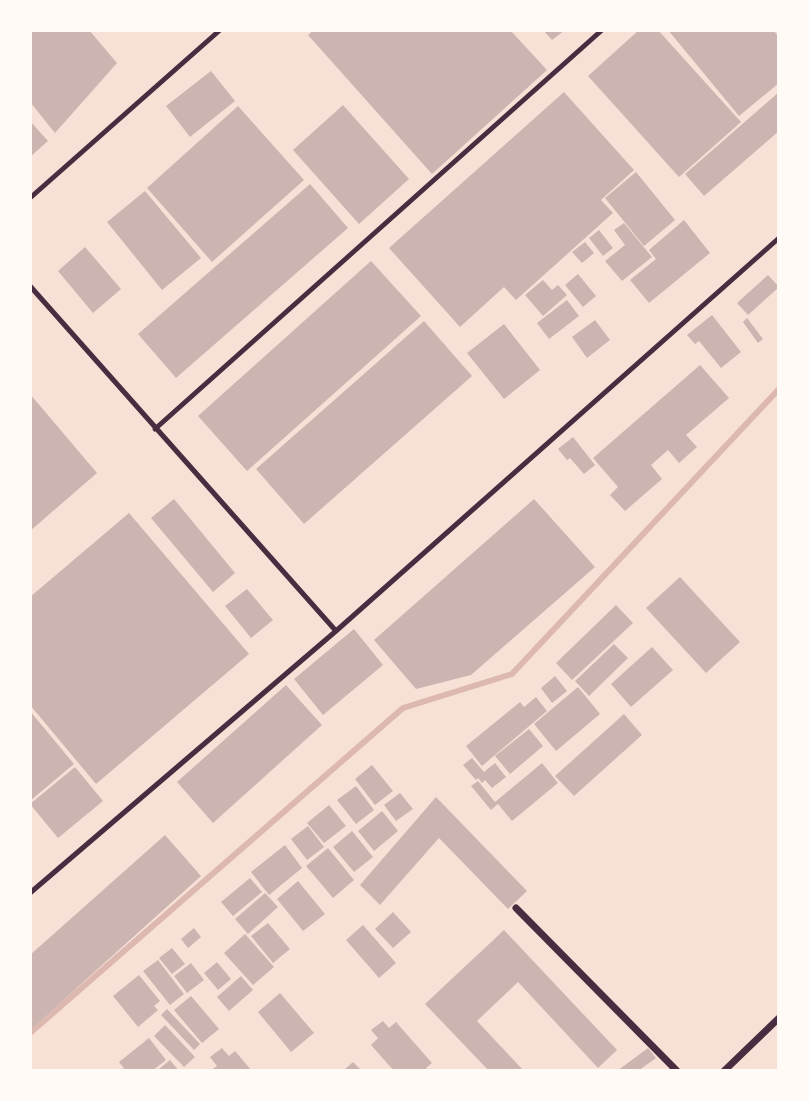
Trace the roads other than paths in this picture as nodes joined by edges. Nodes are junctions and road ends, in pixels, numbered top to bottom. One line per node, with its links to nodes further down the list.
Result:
1 (220, 30): 3 (lane)
2 (602, 30): 6 (lane)
3 (30, 198)
4 (779, 238): 7 (lane)
5 (30, 286): 6 (lane)
6 (155, 429): 7 (lane)
7 (336, 631): 8 (lane)
8 (30, 893)
9 (516, 908): 11 (street)
10 (779, 1018): 12 (street)
11 (677, 1071)
12 (724, 1071)

